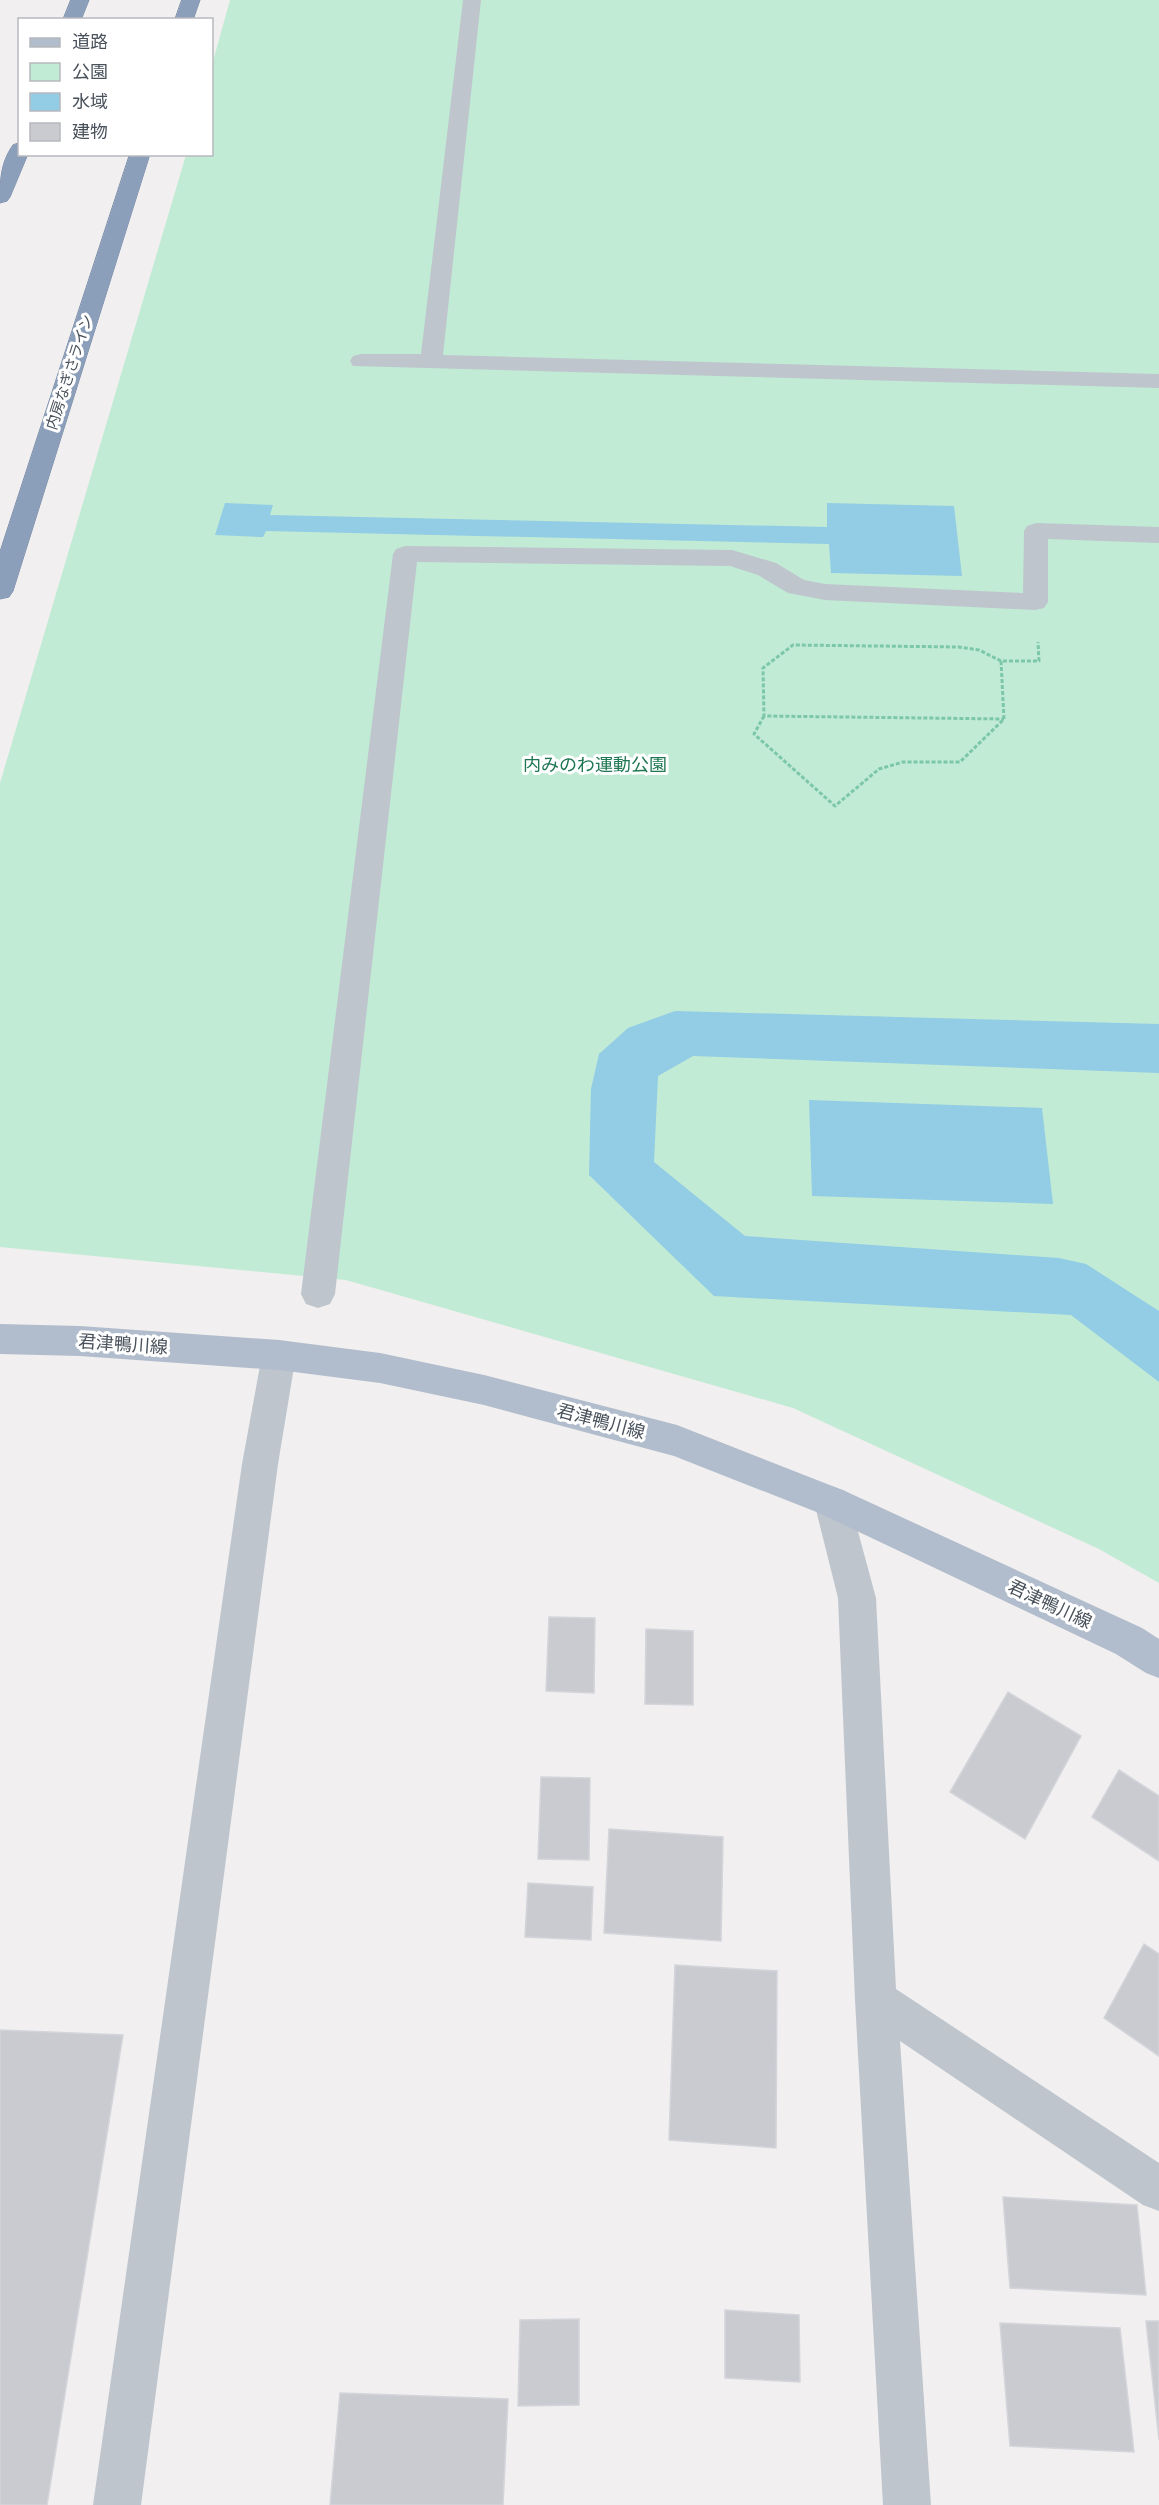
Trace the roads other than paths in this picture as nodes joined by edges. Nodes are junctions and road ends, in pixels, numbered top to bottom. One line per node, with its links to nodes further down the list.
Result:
1 (80, 0): 4 (highway)
2 (191, 0): 5 (highway)
3 (472, 0): 10 (street)
4 (73, 18)
5 (185, 18)
6 (18, 154): 8 (highway)
7 (139, 156): 13 (highway, 内房なぎさライン)
8 (0, 197)
9 (361, 361): 10 (street)
10 (431, 361): 11 (street)
11 (1159, 381)
12 (1159, 535): 14 (street)
13 (0, 591)
14 (318, 1294)
15 (0, 1339): 16 (main road, 君津鴨川線)
16 (279, 1355): 17 (main road, 君津鴨川線); 21 (street)
17 (832, 1502): 18 (main road, 君津鴨川線); 19 (street)
18 (1159, 1660)
19 (876, 2000): 20 (street); 22 (street)
20 (1159, 2189)
21 (117, 2505)
22 (908, 2505)

